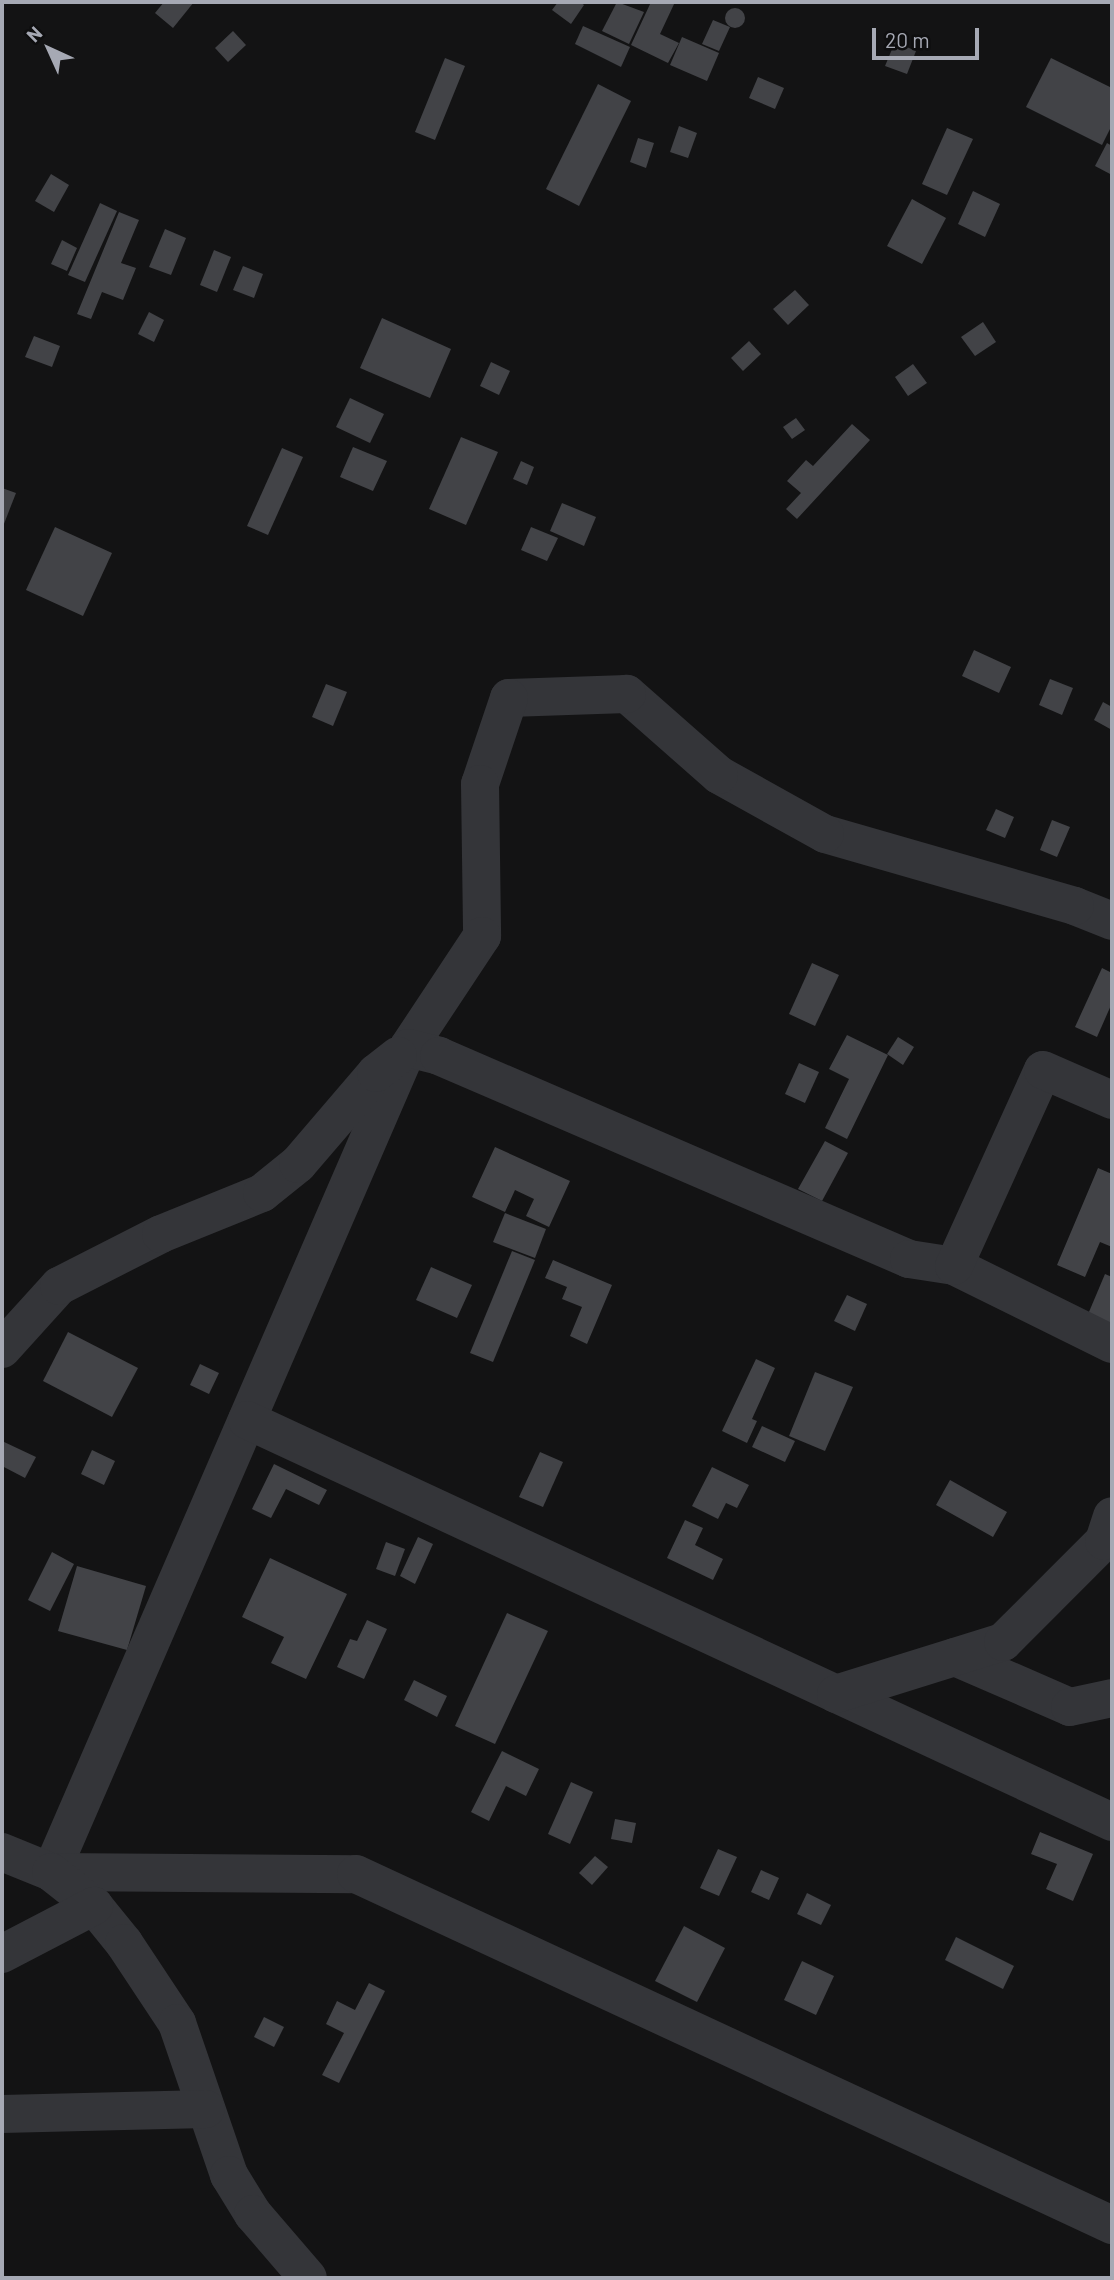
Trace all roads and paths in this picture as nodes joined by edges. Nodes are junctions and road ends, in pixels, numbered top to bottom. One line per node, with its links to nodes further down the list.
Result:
1 (1112, 921): 2 (street)
2 (408, 1048): 4 (street); 6 (street); 7 (street)
3 (1112, 1100): 4 (street)
4 (954, 1266): 5 (street)
5 (1112, 1344)
6 (2, 1349)
7 (247, 1419): 10 (street); 14 (street)
8 (1112, 1516): 9 (street)
9 (955, 1657): 10 (street); 11 (street)
10 (836, 1694): 12 (street)
11 (1112, 1698)
12 (1112, 1822)
13 (2, 1852): 14 (street)
14 (51, 1872): 15 (street); 19 (street)
15 (94, 1906): 16 (street); 17 (street)
16 (2, 1954)
17 (206, 2109): 18 (street); 20 (street)
18 (2, 2114)
19 (1112, 2225)
20 (308, 2278)

